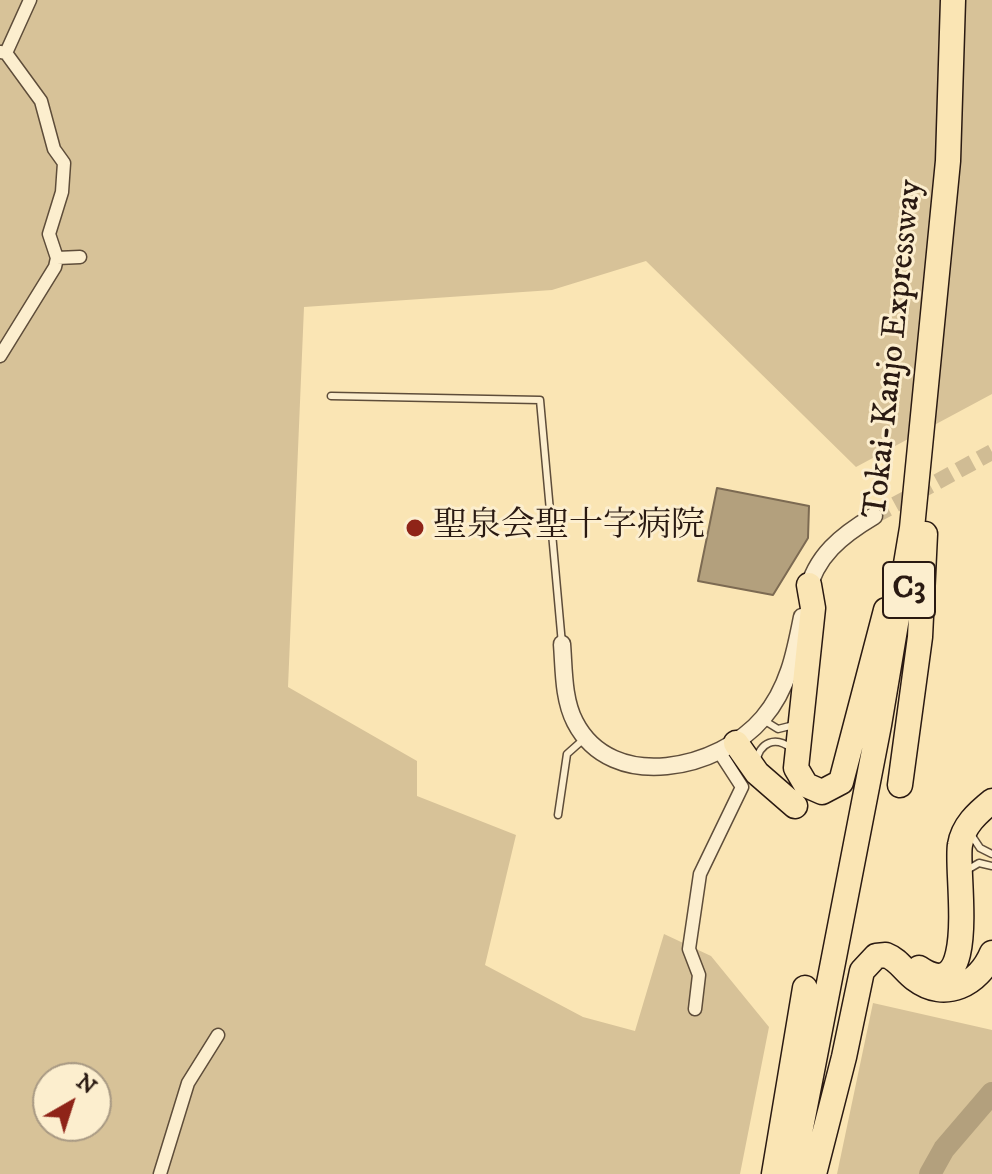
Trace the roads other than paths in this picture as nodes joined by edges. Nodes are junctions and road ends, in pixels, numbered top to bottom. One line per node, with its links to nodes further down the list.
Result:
1 (30, 0): 4 (street)
2 (953, 0): 8 (highway, Tokai-Kanjo Expressway / C3)
3 (962, 0): 8 (highway, Tokai-Kanjo Expressway / C3)
4 (3, 52): 6 (street)
5 (80, 257): 6 (street)
6 (57, 258): 7 (street)
7 (0, 356)
8 (931, 380): 17 (highway); 19 (highway); 34 (highway, Tokai-Kanjo Expressway / C3); 35 (highway, Tokai-Kanjo Expressway / C3)
9 (331, 396): 12 (lane)
10 (874, 516): 11 (street)
11 (809, 585): 13 (street); 14 (highway)
12 (562, 644): 15 (street)
13 (763, 718): 14 (lane); 16 (street)
14 (800, 720): 17 (highway)
15 (585, 738): 16 (street); 22 (lane)
16 (728, 748): 18 (highway); 30 (street)
17 (797, 754): 18 (lane)
18 (757, 773): 21 (highway)
19 (900, 785)
20 (992, 801): 23 (highway)
21 (795, 806)
22 (558, 815)
23 (972, 819): 24 (lane); 26 (highway)
24 (992, 854)
25 (992, 866): 26 (lane)
26 (959, 882): 27 (highway)
27 (903, 947)
28 (992, 953): 36 (highway)
29 (805, 988): 33 (highway)
30 (695, 1009)
31 (218, 1035): 32 (street)
32 (160, 1174)
33 (774, 1174)
34 (792, 1174)
35 (804, 1174)
36 (814, 1174)

